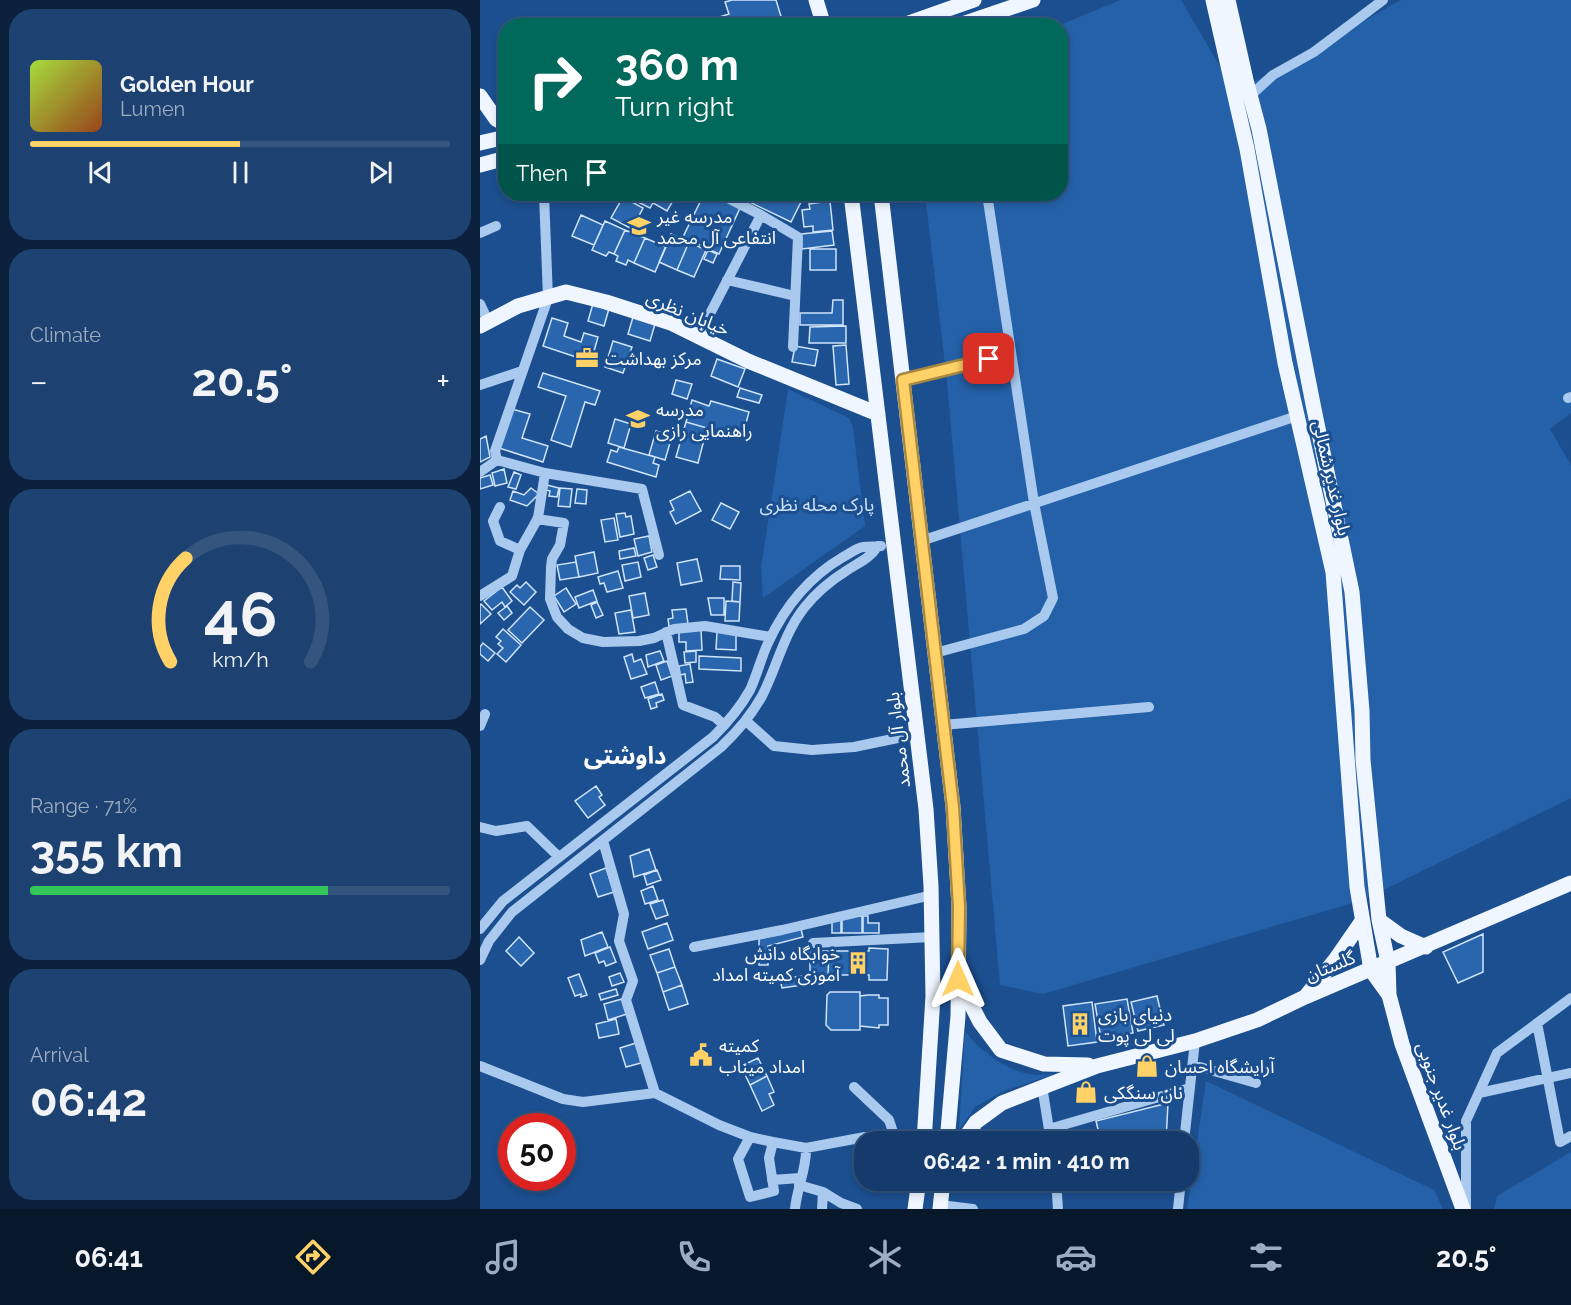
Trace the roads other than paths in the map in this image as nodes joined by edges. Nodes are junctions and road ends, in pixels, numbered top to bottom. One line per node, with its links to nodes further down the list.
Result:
1 (816, 0): 8 (main road)
2 (974, 0): 7 (main road)
3 (1033, 0): 10 (main road)
4 (1213, 0): 38 (main road, بلوار غدیر شمالی)
5 (1228, 0): 12 (main road, بلوار غدیر شمالی)
6 (1383, 0): 12 (street)
7 (945, 5): 9 (main road)
8 (822, 18)
9 (917, 18)
10 (980, 18)
11 (480, 96): 13 (main road)
12 (1250, 96): 67 (main road, بلوار غدیر شمالی)
13 (498, 120)
14 (498, 138): 15 (main road)
15 (480, 143)
16 (498, 160): 17 (main road)
17 (480, 165)
18 (544, 201): 28 (street)
19 (734, 201): 23 (street)
20 (852, 201): 37 (main road, بلوار آل محمد)
21 (882, 201): 35 (main road)
22 (988, 201): 33 (street)
23 (761, 215): 26 (street); 27 (street)
24 (496, 226): 25 (street)
25 (480, 232)
26 (727, 280): 27 (street); 31 (street)
27 (795, 296): 32 (street)
28 (548, 297): 30 (main road, خیابان نظری); 31 (main road, خیابان نظری); 34 (street)
29 (480, 304): 30 (street)
30 (484, 323)
31 (698, 337): 37 (main road, خیابان نظری)
32 (793, 347)
33 (1010, 354): 35 (street); 42 (street)
34 (522, 371): 36 (street); 39 (street)
35 (903, 380): 45 (main road)
36 (480, 385)
37 (878, 414): 46 (main road, بلوار آل محمد)
38 (1297, 416): 42 (street); 68 (main road, بلوار غدیر شمالی)
39 (497, 460): 40 (street); 41 (street)
40 (480, 472)
41 (545, 473): 44 (street); 48 (street)
42 (1034, 503): 45 (street); 52 (street)
43 (500, 507): 47 (street)
44 (537, 519): 47 (street); 50 (street)
45 (921, 541): 52 (main road)
46 (886, 546): 51 (street); 55 (street); 59 (main road, بلوار آل محمد)
47 (520, 550): 49 (street)
48 (659, 555)
49 (481, 593)
50 (666, 632): 51 (street); 56 (street)
51 (771, 637): 56 (street)
52 (934, 653): 57 (main road)
53 (1149, 707): 57 (street)
54 (485, 714): 58 (street)
55 (746, 721): 59 (street); 63 (street)
56 (724, 725): 64 (street)
57 (943, 725): 60 (main road)
58 (480, 726)
59 (917, 734): 61 (main road, بلوار آل محمد)
60 (953, 807): 61 (main road); 77 (main road)
61 (926, 809): 66 (main road, بلوار آل محمد)
62 (480, 826): 64 (street)
63 (603, 841): 74 (street); 92 (street)
64 (559, 857): 69 (street)
65 (1571, 884): 73 (main road, گلستان)
66 (932, 895): 70 (main road, بلوار آل محمد); 72 (street)
67 (1379, 920): 73 (main road); 75 (main road, بلوار غدیر شمالی)
68 (1362, 921): 76 (main road, بلوار غدیر شمالی); 79 (main road)
69 (480, 929)
70 (932, 937): 71 (street); 96 (main road, بلوار آل محمد)
71 (813, 943)
72 (694, 947)
73 (1426, 947): 75 (main road, گلستان)
74 (480, 960)
75 (1388, 962): 76 (main road, گلستان); 78 (main road, بلوار غدیر جنوبی)
76 (1371, 970): 78 (main road, بلوار غدیر جنوبی); 79 (main road, گلستان)
77 (958, 979): 85 (main road, گلستان); 97 (main road)
78 (1389, 995): 120 (main road, بلوار غدیر جنوبی)
79 (1305, 997): 82 (main road, گلستان)
80 (1571, 998): 81 (street)
81 (1537, 1023): 87 (street); 93 (street)
82 (1195, 1041): 83 (street); 85 (main road, گلستان)
83 (1193, 1065): 88 (street); 91 (street)
84 (480, 1066): 92 (street)
85 (1097, 1066): 89 (main road, گلستان)
86 (1571, 1073): 87 (street)
87 (1548, 1078): 93 (street); 100 (street)
88 (1256, 1083)
89 (1042, 1086): 94 (street); 98 (main road, گلستان)
90 (854, 1087): 95 (street)
91 (1190, 1088): 94 (street); 99 (street)
92 (655, 1093): 101 (street)
93 (1479, 1093): 120 (street)
94 (1049, 1130)
95 (893, 1131)
96 (925, 1131)
97 (948, 1131)
98 (970, 1131)
99 (1185, 1131)
100 (1571, 1136)
101 (750, 1137): 103 (street); 105 (street)
102 (854, 1139): 104 (street)
103 (772, 1142): 104 (street); 105 (street)
104 (806, 1148): 106 (street)
105 (772, 1180): 106 (street)
106 (799, 1182): 111 (street); 113 (street)
107 (917, 1191): 116 (main road)
108 (942, 1191): 112 (main road)
109 (1057, 1191): 118 (street)
110 (1179, 1191): 119 (street)
111 (823, 1192): 114 (street); 115 (street)
112 (940, 1207): 117 (street)
113 (795, 1209)
114 (822, 1209)
115 (858, 1209)
116 (915, 1209)
117 (973, 1209)
118 (1058, 1209)
119 (1178, 1209)
120 (1465, 1209)

